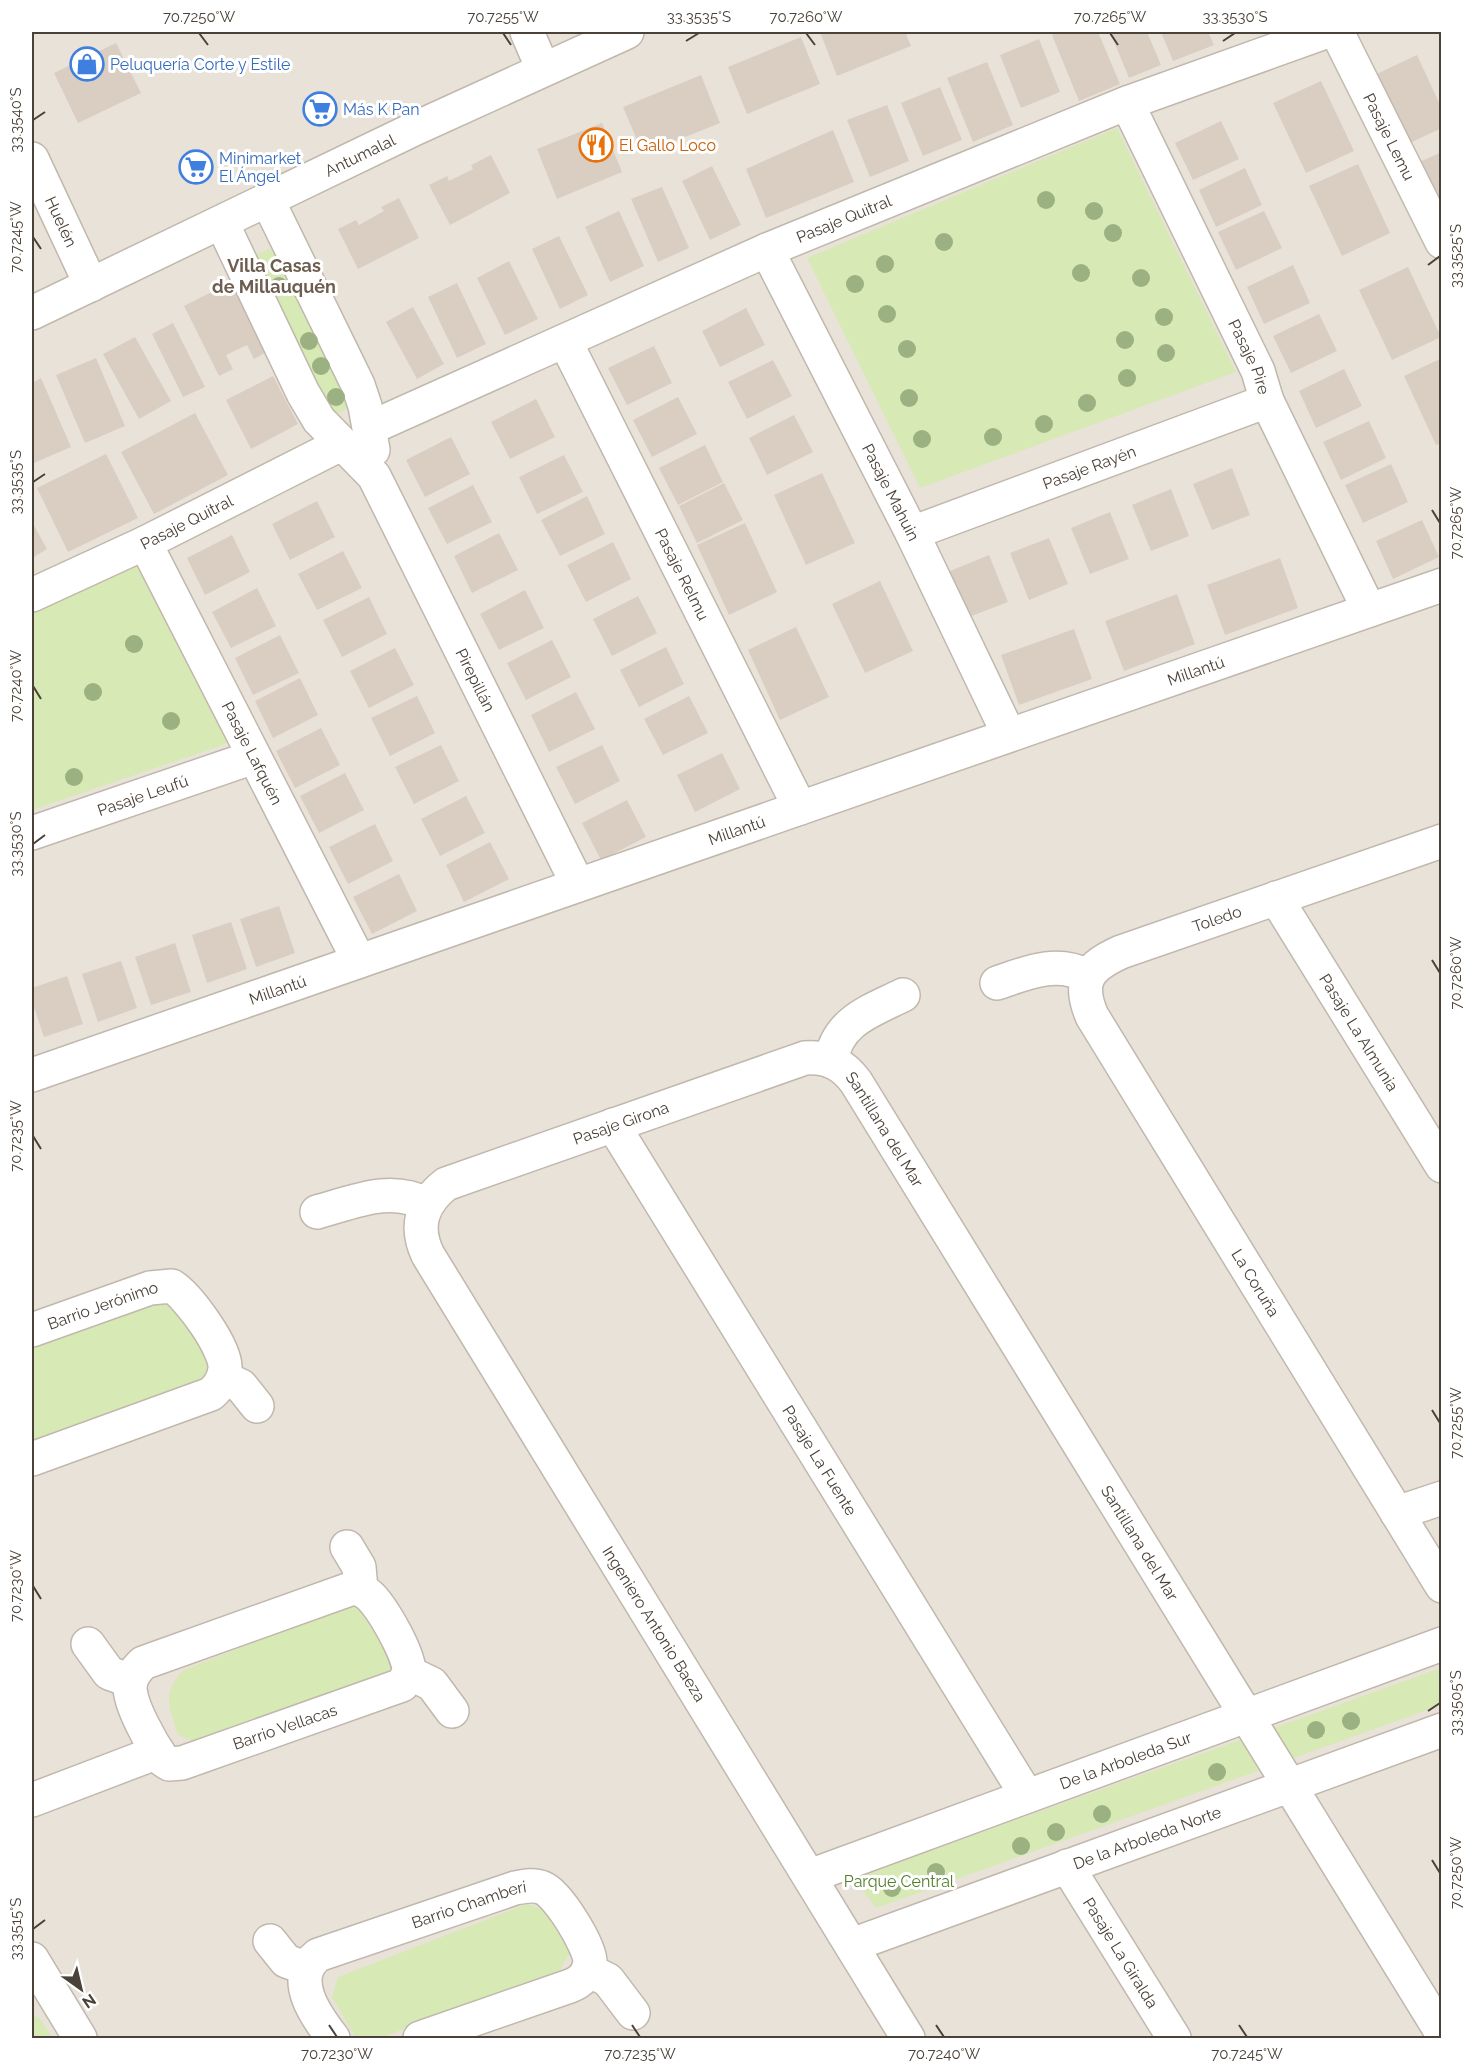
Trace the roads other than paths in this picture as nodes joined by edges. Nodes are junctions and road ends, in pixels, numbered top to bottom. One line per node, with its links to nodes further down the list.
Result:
1 (527, 32): 5 (street)
2 (627, 32): 5 (street, Antumalal)
3 (1325, 32): 6 (street, Pasaje Quitral)
4 (1337, 32): 10 (street, Pasaje Lemu)
5 (543, 69): 8 (street, Antumalal)
6 (1127, 103): 11 (street, Pasaje Quitral); 15 (street, Pasaje Pire)
7 (32, 159): 12 (street, Huelén)
8 (268, 201): 9 (street, Antumalal); 16 (street, Pirepillán)
9 (222, 223): 12 (street, Antumalal); 17 (street, Pirepillán)
10 (1442, 242)
11 (767, 250): 14 (street, Pasaje Quitral); 19 (street, Pasaje Mahuin)
12 (91, 285): 13 (street, Antumalal)
13 (32, 313)
14 (565, 341): 16 (street, Pasaje Quitral); 26 (street, Pasaje Relmu)
15 (1267, 401): 19 (street, Pasaje Rayén); 23 (street, Pasaje Pire)
16 (370, 428): 18 (street, Pirepillán)
17 (341, 444): 18 (street, Pirepillán); 20 (street, Pasaje Quitral)
18 (374, 476): 29 (street, Pirepillán)
19 (912, 533): 24 (street, Pasaje Mahuin)
20 (145, 543): 22 (street, Pasaje Quitral); 25 (street, Pasaje Lafquén)
21 (1442, 585): 23 (street, Millantú)
22 (32, 595)
23 (1369, 610): 24 (street, Millantú)
24 (1009, 735): 26 (street, Millantú)
25 (254, 757): 27 (street, Pasaje Leufú); 31 (street, Pasaje Lafquén)
26 (800, 808): 29 (street, Millantú)
27 (32, 832)
28 (1442, 841): 30 (street, Toledo)
29 (578, 885): 31 (street, Millantú)
30 (1276, 898): 32 (street, Toledo); 38 (street, Pasaje La Almunia)
31 (359, 961): 36 (street, Millantú)
32 (1088, 976): 33 (street); 46 (street, La Coruña)
33 (997, 983)
34 (903, 995): 35 (street)
35 (831, 1061): 37 (street, Pasaje Girona); 55 (street, Santillana del Mar)
36 (32, 1075)
37 (613, 1125): 39 (street, Pasaje Girona); 59 (street, Pasaje La Fuente)
38 (1442, 1166)
39 (426, 1204): 40 (street); 62 (street, Ingeniero Antonio Baeza)
40 (318, 1212)
41 (32, 1330): 42 (street, Barrio Jerónimo)
42 (224, 1378): 43 (street); 44 (street)
43 (257, 1406)
44 (32, 1460)
45 (1442, 1498): 46 (street)
46 (1397, 1513): 48 (street, La Coruña)
47 (347, 1547): 49 (street)
48 (1442, 1586)
49 (361, 1590): 52 (street); 53 (street)
50 (88, 1644): 53 (street)
51 (1442, 1644): 55 (street, De la Arboleda Sur)
52 (409, 1673): 54 (street); 57 (street, Barrio Vellacas)
53 (130, 1681): 57 (street)
54 (452, 1711)
55 (1246, 1716): 58 (street, Santillana del Mar); 59 (street, De la Arboleda Sur)
56 (1442, 1730): 58 (street, De la Arboleda Norte)
57 (158, 1752): 60 (street)
58 (1288, 1786): 61 (street, De la Arboleda Norte); 69 (street, Santillana del Mar)
59 (1027, 1796): 62 (street, De la Arboleda Sur)
60 (32, 1800)
61 (1067, 1866): 64 (street, De la Arboleda Norte); 74 (street, Pasaje La Giralda)
62 (810, 1876): 64 (street, Ingeniero Antonio Baeza)
63 (270, 1941): 66 (street)
64 (852, 1945): 73 (street, Ingeniero Antonio Baeza)
65 (32, 1960): 70 (street)
66 (306, 1968): 67 (street, Barrio Chamberi); 71 (street)
67 (588, 1970): 68 (street); 72 (street)
68 (633, 2013)
69 (1442, 2033)
70 (80, 2038)
71 (333, 2038)
72 (420, 2038)
73 (909, 2038)
74 (1174, 2038)

